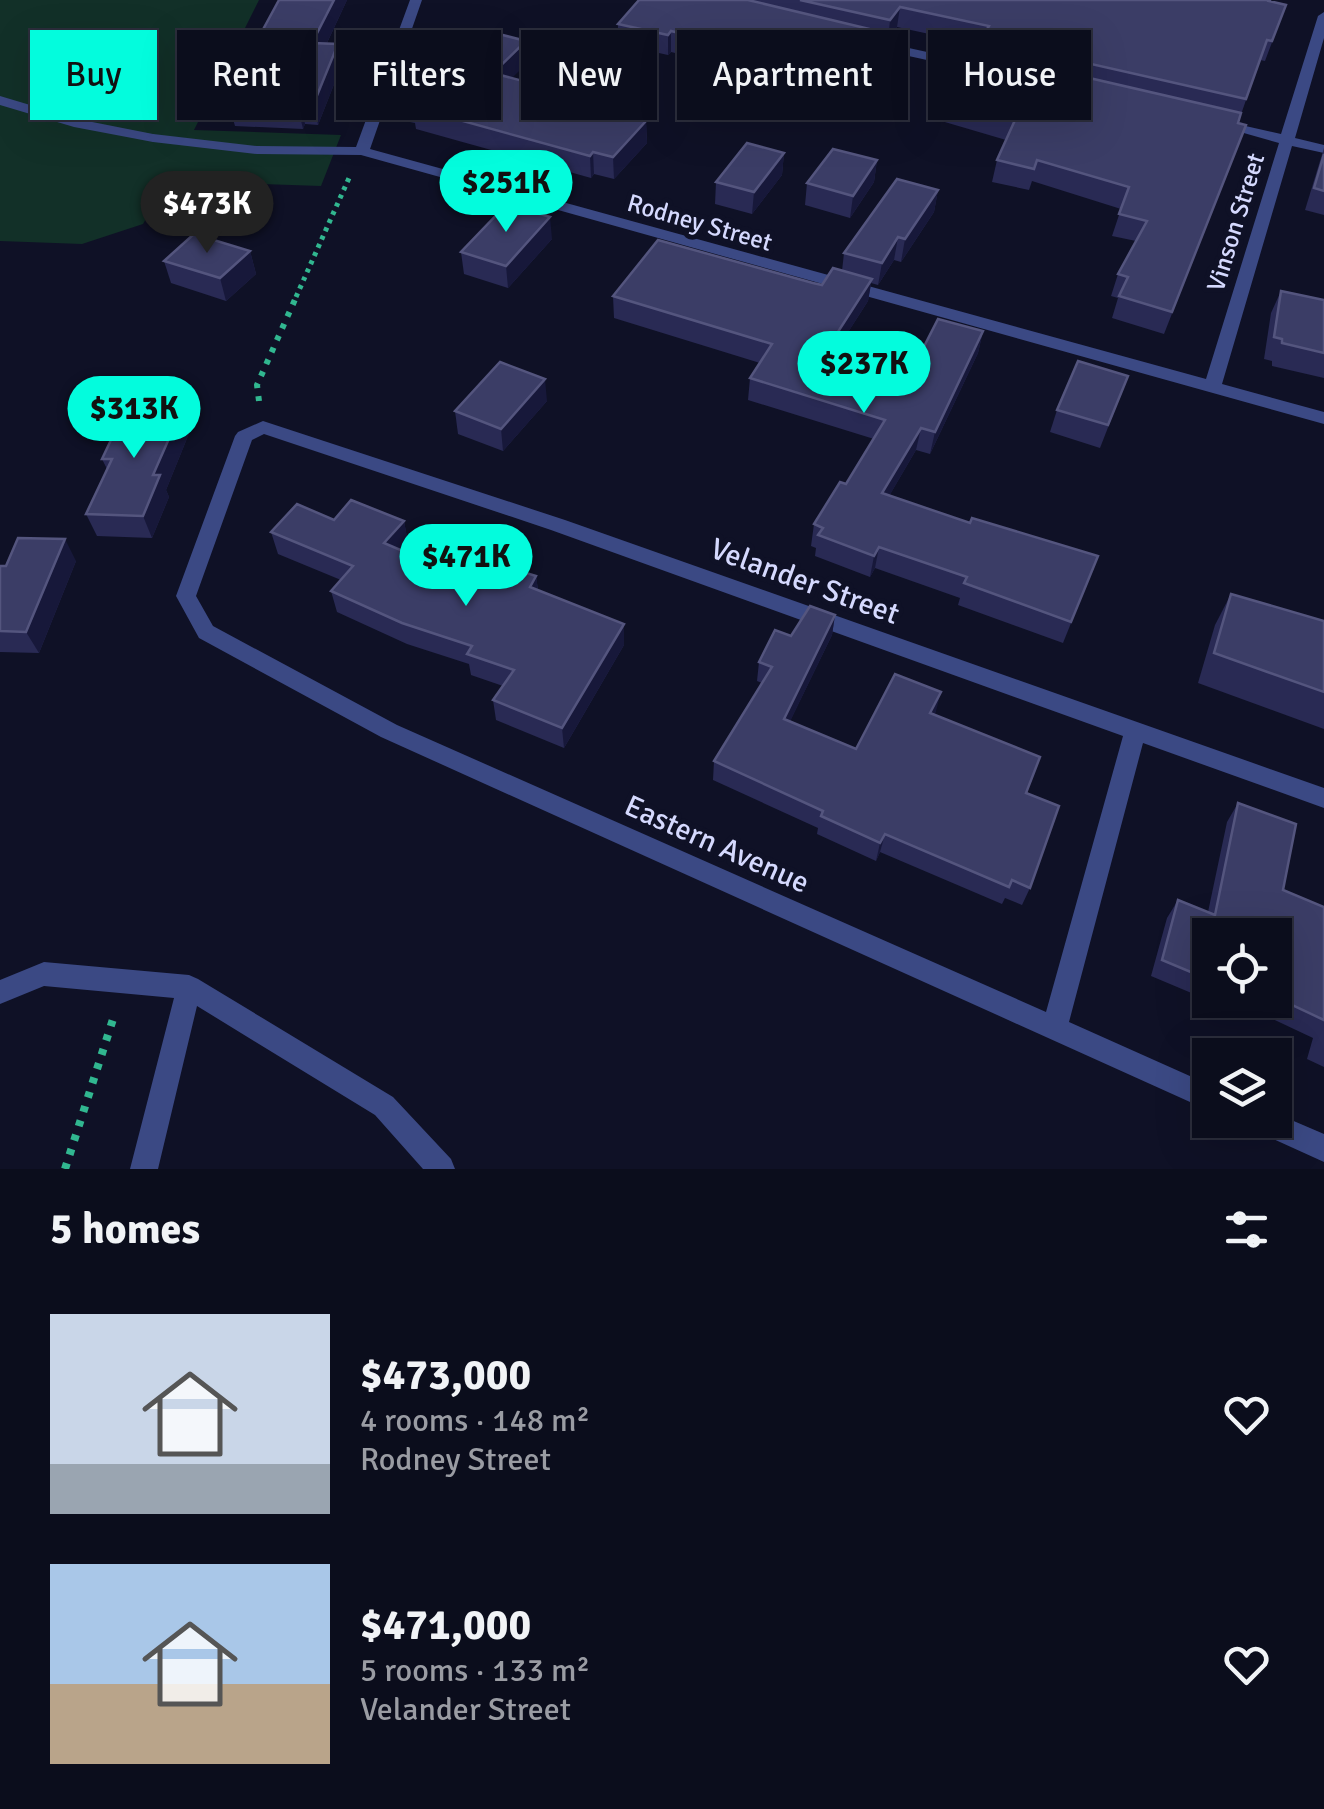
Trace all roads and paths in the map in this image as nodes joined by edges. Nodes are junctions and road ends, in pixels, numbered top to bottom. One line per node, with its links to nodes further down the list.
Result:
1 (416, 0): 7 (street)
2 (1324, 16): 5 (street, Vinson Street)
3 (0, 100): 7 (street, Rodney Street)
4 (1211, 121): 5 (street)
5 (1288, 142): 6 (street); 8 (street, Vinson Street)
6 (1324, 149)
7 (362, 151): 8 (street, Rodney Street); 10 (path)
8 (1213, 386): 9 (street, Rodney Street)
9 (1324, 418)
10 (263, 427): 11 (street, Velander Street); 16 (street, Eastern Avenue)
11 (1136, 730): 12 (street, Velander Street); 16 (street)
12 (1324, 798)
13 (125, 981): 14 (street); 15 (street); 20 (path)
14 (189, 987): 21 (street); 22 (street)
15 (0, 992)
16 (1054, 1029): 17 (street, Eastern Avenue)
17 (1192, 1090)
18 (1292, 1134): 19 (street)
19 (1324, 1148)
20 (65, 1169)
21 (144, 1169)
22 (441, 1169)

